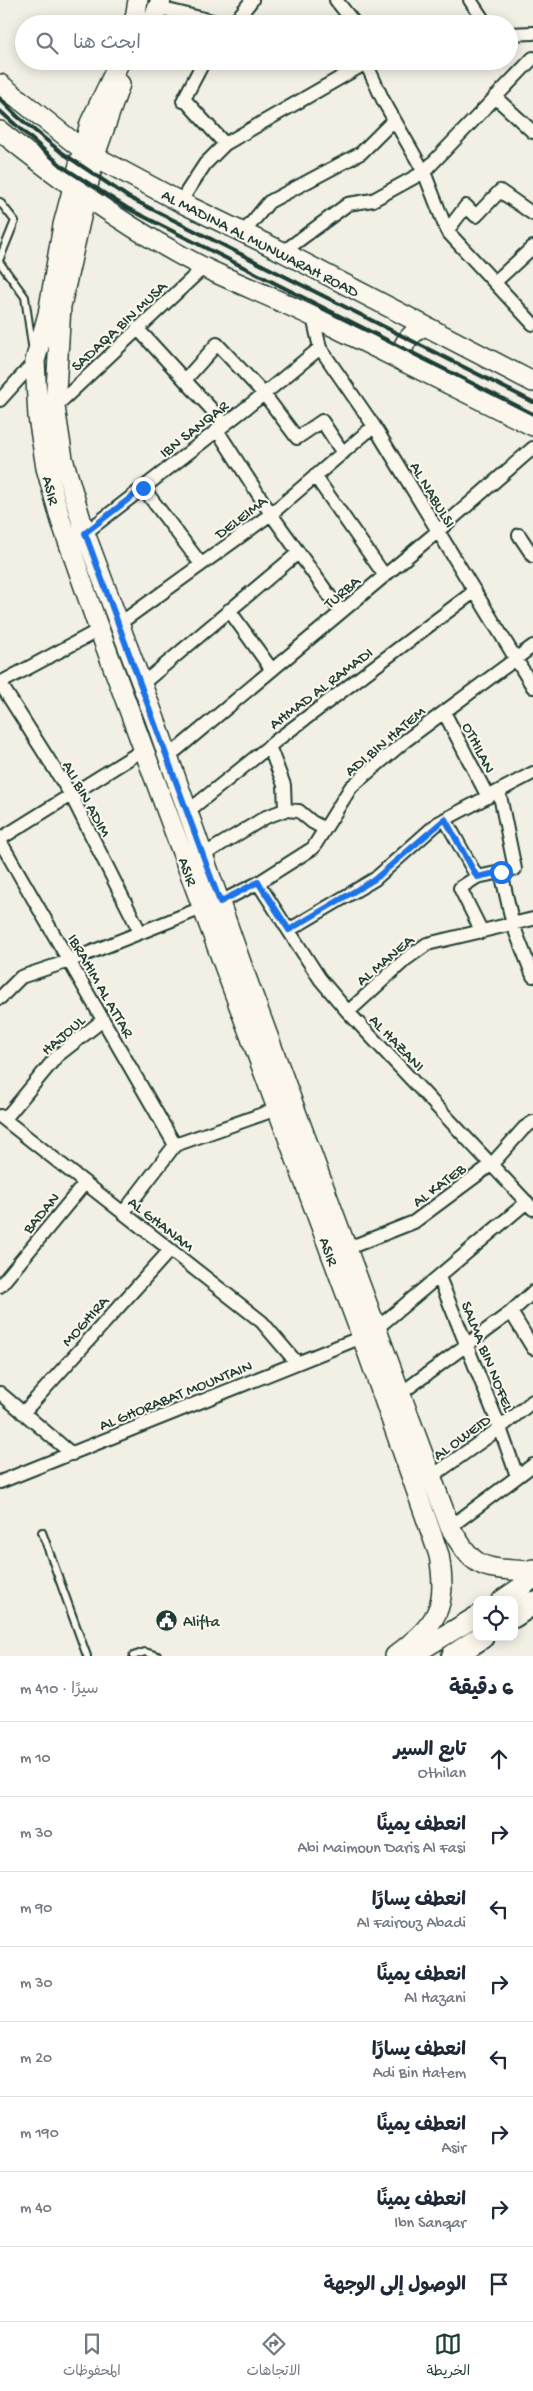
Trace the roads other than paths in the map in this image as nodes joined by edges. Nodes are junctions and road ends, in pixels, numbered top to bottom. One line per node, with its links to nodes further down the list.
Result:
1 (138, 0): 6 (main road)
2 (252, 0): 8 (street)
3 (336, 0): 9 (street)
4 (470, 0): 10 (street)
5 (157, 10): 7 (street)
6 (136, 15)
7 (181, 15)
8 (240, 15)
9 (348, 15)
10 (480, 15)
11 (518, 34): 12 (street)
12 (533, 34)
13 (533, 58): 20 (street)
14 (116, 70): 25 (main road, ASIR)
15 (128, 70): 25 (main road, ASIR)
16 (199, 70): 24 (street)
17 (351, 70): 24 (street)
18 (369, 70): 21 (street)
19 (0, 84): 25 (main road, AL MADINA AL MUNWARAH ROAD)
20 (495, 97): 22 (street); 26 (street)
21 (394, 120): 26 (street); 32 (street)
22 (533, 132)
23 (1, 136): 27 (main road)
24 (225, 144): 29 (street)
25 (89, 152): 27 (main road, ASIR); 29 (main road, AL MADINA AL MUNWARAH ROAD)
26 (424, 172): 31 (street); 34 (street)
27 (79, 192): 37 (main road); 44 (main road, ASIR); 50 (main road, ASIR)
28 (0, 202): 35 (lane)
29 (182, 203): 32 (main road, AL MADINA AL MUNWARAH ROAD)
30 (533, 214): 31 (street)
31 (447, 230): 38 (street)
32 (243, 233): 34 (main road, AL MADINA AL MUNWARAH ROAD)
33 (533, 247): 38 (street)
34 (283, 252): 41 (main road, AL MADINA AL MUNWARAH ROAD)
35 (0, 258)
36 (0, 263): 44 (lane)
37 (204, 267): 39 (main road); 42 (street, SADAQA BIN MUSA)
38 (494, 282): 40 (street)
39 (313, 317): 43 (street, AL NABULSI); 45 (main road)
40 (533, 323)
41 (423, 326): 45 (main road); 47 (main road, AL MADINA AL MUNWARAH ROAD)
42 (137, 328): 46 (street); 50 (street, SADAQA BIN MUSA)
43 (320, 348): 48 (street, IBN SANQAR); 51 (street, AL NABULSI)
44 (35, 361): 49 (street); 70 (main road, ASIR)
45 (406, 363): 52 (main road)
46 (185, 380): 48 (street); 53 (street)
47 (533, 382)
48 (264, 394): 53 (street, IBN SANQAR); 55 (street)
49 (0, 400)
50 (55, 407): 60 (main road, ASIR)
51 (374, 426): 55 (street, DELEIMA); 59 (street, AL NABULSI)
52 (533, 426)
53 (221, 427): 57 (street, IBN SANQAR); 58 (street)
54 (533, 448): 59 (street, TURBA)
55 (342, 453): 56 (street, DELEIMA)
56 (315, 476): 58 (street, DELEIMA); 65 (street)
57 (143, 488): 60 (street, IBN SANQAR); 64 (street)
58 (271, 514): 63 (street); 64 (street, DELEIMA)
59 (438, 531): 65 (street, TURBA); 66 (street, AL NABULSI)
60 (85, 533): 69 (main road, ASIR)
61 (519, 535): 62 (street)
62 (531, 549)
63 (298, 552): 67 (street); 68 (street)
64 (201, 564): 69 (street, DELEIMA)
65 (385, 576): 68 (street, TURBA)
66 (475, 591): 72 (street, AL NABULSI); 78 (street, AHMAD AL RAMADI)
67 (229, 610): 73 (street); 75 (street)
68 (341, 612): 73 (street, TURBA)
69 (119, 624): 75 (main road, ASIR)
70 (99, 630): 74 (street); 79 (main road, ASIR)
71 (533, 646): 72 (street, ADI BIN HATEM)
72 (516, 659): 76 (street, AL NABULSI); 77 (street, ADI BIN HATEM)
73 (272, 670): 80 (street, TURBA)
74 (0, 683): 83 (street, ALI BIN ADIM)
75 (142, 685): 80 (main road, ASIR)
76 (533, 687)
77 (444, 712): 84 (street, OTHILAN); 88 (street, ADI BIN HATEM)
78 (269, 746): 85 (street); 86 (street, AHMAD AL RAMADI)
79 (143, 750): 83 (street); 94 (main road, ASIR)
80 (168, 757): 86 (main road, ASIR)
81 (533, 773): 82 (street)
82 (500, 791): 84 (street); 91 (street, OTHILAN)
83 (71, 795): 89 (street); 98 (street, ALI BIN ADIM)
84 (488, 797): 87 (street)
85 (285, 810): 88 (street); 90 (street)
86 (188, 812): 90 (main road, ASIR)
87 (445, 819): 92 (street); 97 (street)
88 (325, 829): 93 (street, ADI BIN HATEM)
89 (0, 840): 100 (street, IBRAHIM AL ATTAR)
90 (203, 855): 94 (main road, ASIR)
91 (501, 872): 92 (street); 96 (street)
92 (477, 877): 99 (street)
93 (258, 882): 94 (street, ADI BIN HATEM); 97 (street, AL HAZANI)
94 (211, 905): 98 (street, ADI BIN HATEM); 105 (main road, ASIR); 113 (main road, ASIR)
95 (533, 919): 96 (street, AL MANEA)
96 (513, 925): 99 (street, AL MANEA); 101 (street)
97 (289, 930): 103 (street, AL HAZANI)
98 (140, 932): 100 (street, ADI BIN HATEM)
99 (482, 932): 103 (street, AL MANEA)
100 (69, 961): 102 (street, ADI BIN HATEM); 104 (street, IBRAHIM AL ATTAR)
101 (533, 976)
102 (0, 998)
103 (348, 1012): 109 (street, AL HAZANI)
104 (103, 1020): 106 (street, HAJOUL); 108 (street, IBRAHIM AL ATTAR)
105 (277, 1109): 108 (street); 119 (main road, ASIR)
106 (2, 1118): 110 (street, AL GHANAM)
107 (530, 1123): 109 (street, AL KATEB)
108 (175, 1145): 112 (street)
109 (492, 1164): 111 (street, AL HAZANI); 113 (street, AL KATEB)
110 (85, 1183): 112 (street, AL GHANAM); 116 (street, BADAN)
111 (530, 1205): 115 (street, AL GHORABAT MOUNTAIN)
112 (124, 1213): 114 (street, AL GHANAM)
113 (346, 1249): 119 (main road, ASIR)
114 (170, 1250): 122 (street, AL GHANAM); 126 (street, MOGHIRA)
115 (439, 1277): 119 (street, AL GHORABAT MOUNTAIN); 120 (street, SALMA BIN NOFEL)
116 (0, 1286)
117 (533, 1292): 118 (street)
118 (511, 1312): 120 (street); 121 (street)
119 (369, 1333): 122 (street, AL GHORABAT MOUNTAIN); 124 (main road, ASIR); 145 (main road, ASIR)
120 (467, 1344): 124 (street); 127 (street, SALMA BIN NOFEL)
121 (533, 1348)
122 (297, 1363): 128 (street, AL GHORABAT MOUNTAIN)
123 (0, 1393): 126 (street)
124 (400, 1394): 131 (main road, ASIR)
125 (533, 1401): 127 (street, AL OWEID)
126 (23, 1413): 128 (street)
127 (500, 1428): 130 (street, SALMA BIN NOFEL); 131 (street, AL OWEID)
128 (72, 1454): 132 (street, AL GHORABAT MOUNTAIN)
129 (533, 1464): 130 (street)
130 (517, 1476): 133 (street)
131 (431, 1477): 133 (main road, ASIR)
132 (0, 1482)
133 (450, 1527): 135 (main road, ASIR)
134 (42, 1532): 142 (lane)
135 (533, 1569)
136 (533, 1579): 137 (main road)
137 (508, 1596)
138 (533, 1603): 139 (highway)
139 (518, 1613)
140 (473, 1618): 146 (main road)
141 (476, 1641): 147 (highway)
142 (87, 1656)
143 (133, 1656): 144 (lane)
144 (158, 1656)
145 (395, 1656)
146 (411, 1656)
147 (453, 1656)

